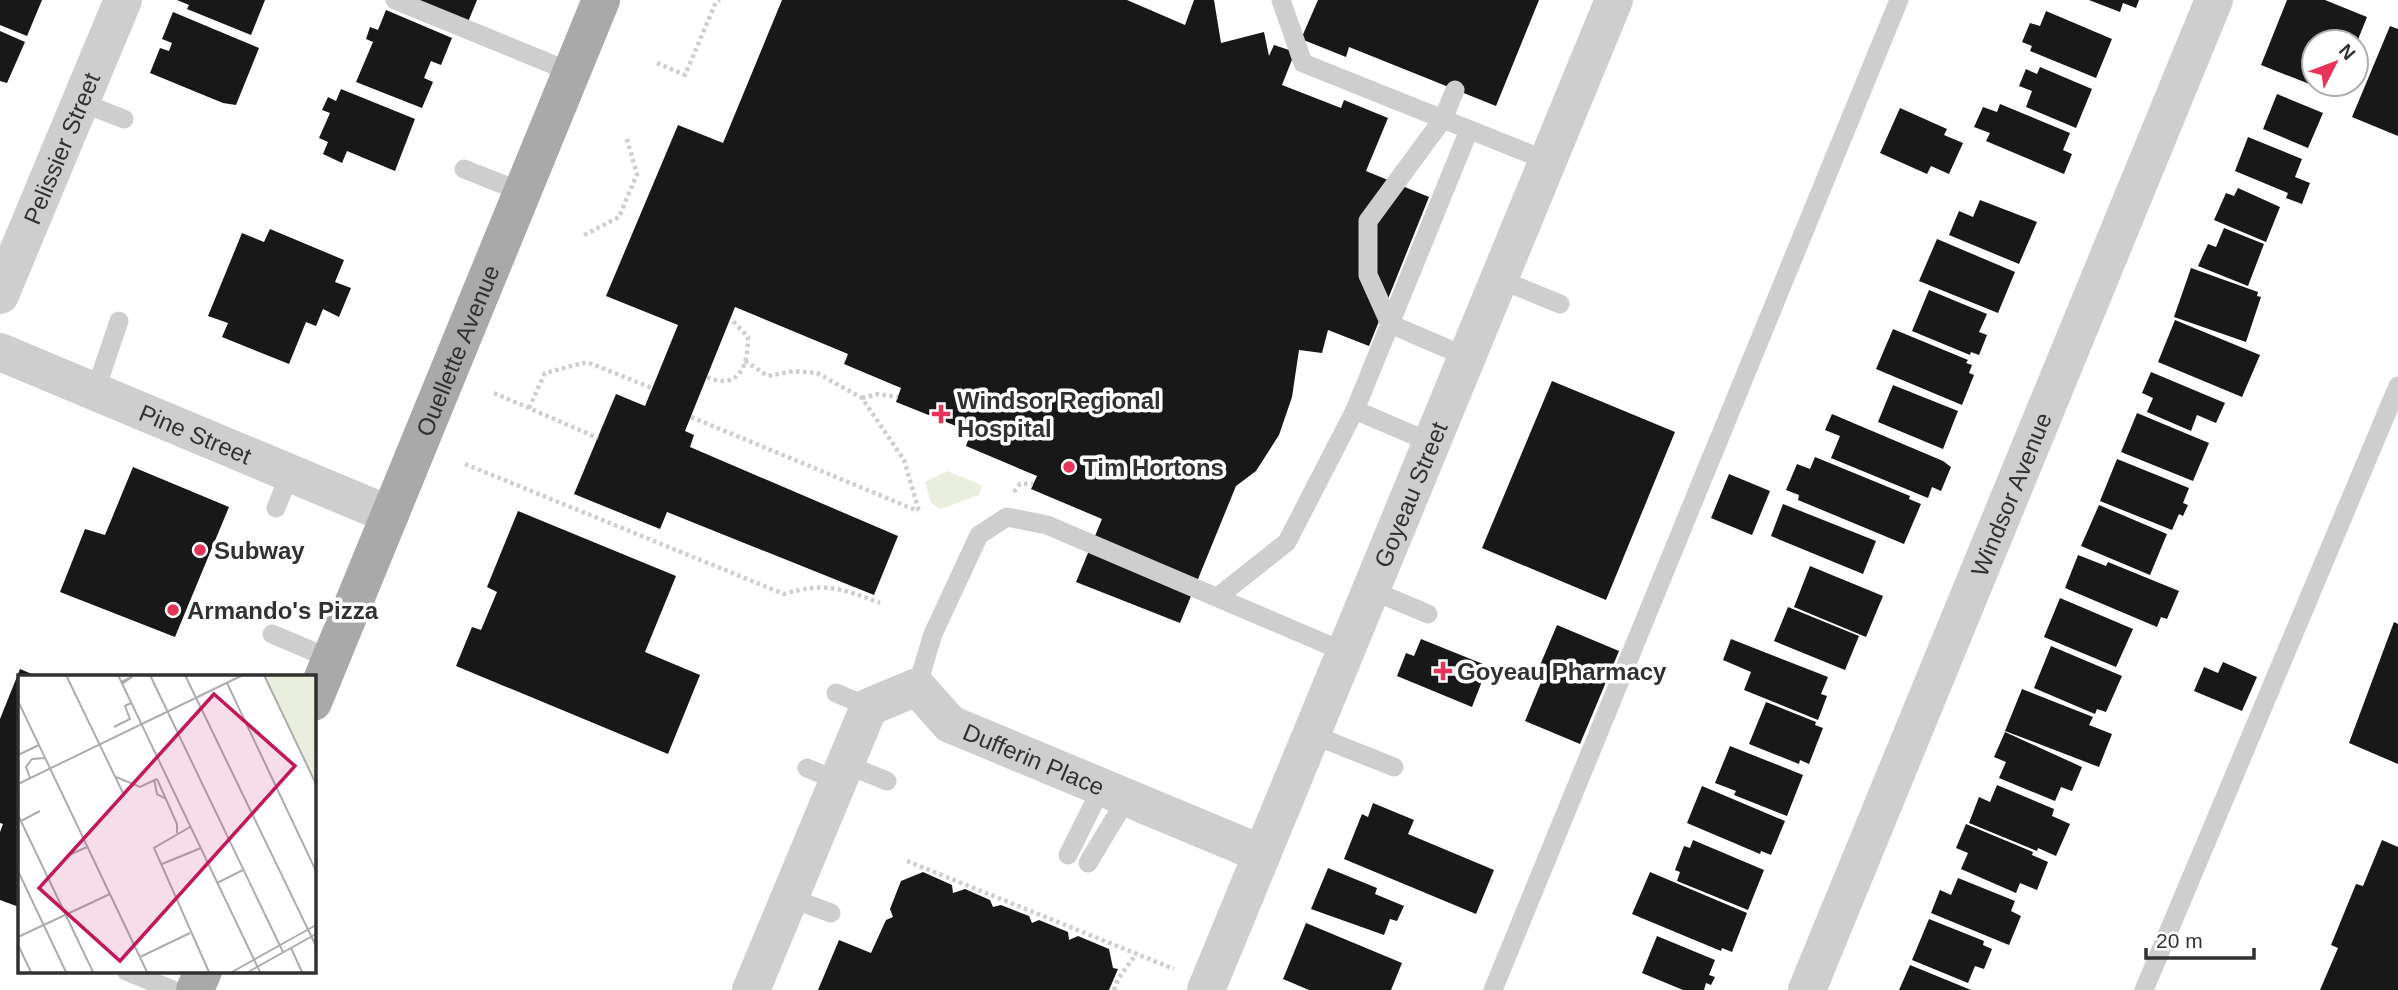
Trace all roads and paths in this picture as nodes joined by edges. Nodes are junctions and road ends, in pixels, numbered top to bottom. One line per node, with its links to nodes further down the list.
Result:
1 (123, 0): 12 (street, Pelissier Street)
2 (395, 0): 10 (lane)
3 (601, 0): 10 (main road, Ouellette Avenue)
4 (720, 0): 9 (path)
5 (1281, 0): 14 (lane)
6 (1614, 0): 17 (street, Goyeau Street)
7 (1899, 0): 77 (lane)
8 (2214, 0): 78 (street, Windsor Avenue)
9 (657, 63)
10 (571, 72): 19 (main road, Ouellette Avenue)
11 (1455, 90): 14 (lane)
12 (80, 102): 13 (lane); 22 (street, Pelissier Street)
13 (124, 119)
14 (1443, 119): 15 (lane); 26 (lane)
15 (1469, 130): 17 (lane); 26 (lane)
16 (626, 136): 20 (path)
17 (1548, 161): 21 (street, Goyeau Street)
18 (464, 169): 19 (lane)
19 (522, 192): 47 (main road, Ouellette Avenue)
20 (584, 235)
21 (1499, 279): 23 (lane); 28 (street, Goyeau Street)
22 (0, 295)
23 (1560, 304)
24 (731, 319): 29 (path)
25 (119, 321): 33 (lane)
26 (1390, 324): 28 (lane); 38 (lane)
27 (0, 352): 33 (street, Pine Street)
28 (1467, 357): 41 (street, Goyeau Street)
29 (745, 361): 30 (path); 36 (path)
30 (708, 377)
31 (2398, 386): 79 (lane)
32 (652, 388): 37 (path)
33 (95, 392): 43 (street, Pine Street)
34 (494, 393): 37 (path)
35 (898, 397): 36 (path)
36 (862, 398): 39 (path)
37 (529, 408): 40 (path)
38 (1355, 410): 41 (lane); 49 (lane)
39 (691, 418)
40 (598, 438)
41 (1432, 443): 48 (street, Goyeau Street)
42 (465, 464): 50 (path)
43 (290, 473): 46 (lane); 47 (street, Pine Street)
44 (1033, 484): 45 (path)
45 (1012, 494)
46 (276, 508)
47 (390, 515): 54 (main road, Ouellette Avenue)
48 (1371, 590): 51 (lane); 53 (street, Goyeau Street)
49 (1219, 596): 53 (lane); 55 (lane)
50 (880, 603)
51 (1428, 614)
52 (272, 634): 54 (lane)
53 (1345, 652): 57 (street, Goyeau Street)
54 (331, 659): 56 (main road, Ouellette Avenue)
55 (917, 687): 59 (street); 61 (street, Dufferin Place)
56 (315, 697)
57 (1311, 734): 58 (lane); 62 (street, Goyeau Street)
58 (1394, 767)
59 (830, 771): 60 (lane); 66 (street)
60 (887, 781)
61 (1114, 792): 62 (street, Dufferin Place); 63 (lane); 65 (lane)
62 (1262, 854): 76 (street, Goyeau Street)
63 (1068, 855)
64 (906, 861): 68 (path)
65 (1088, 863)
66 (790, 898): 67 (lane); 74 (street)
67 (831, 913)
68 (1136, 954): 69 (path); 75 (path)
69 (1174, 969)
70 (128, 972): 72 (lane)
71 (203, 972): 73 (main road)
72 (173, 990)
73 (195, 990)
74 (751, 990)
75 (1114, 990)
76 (1206, 990)
77 (1493, 990)
78 (1807, 990)
79 (2144, 990)

